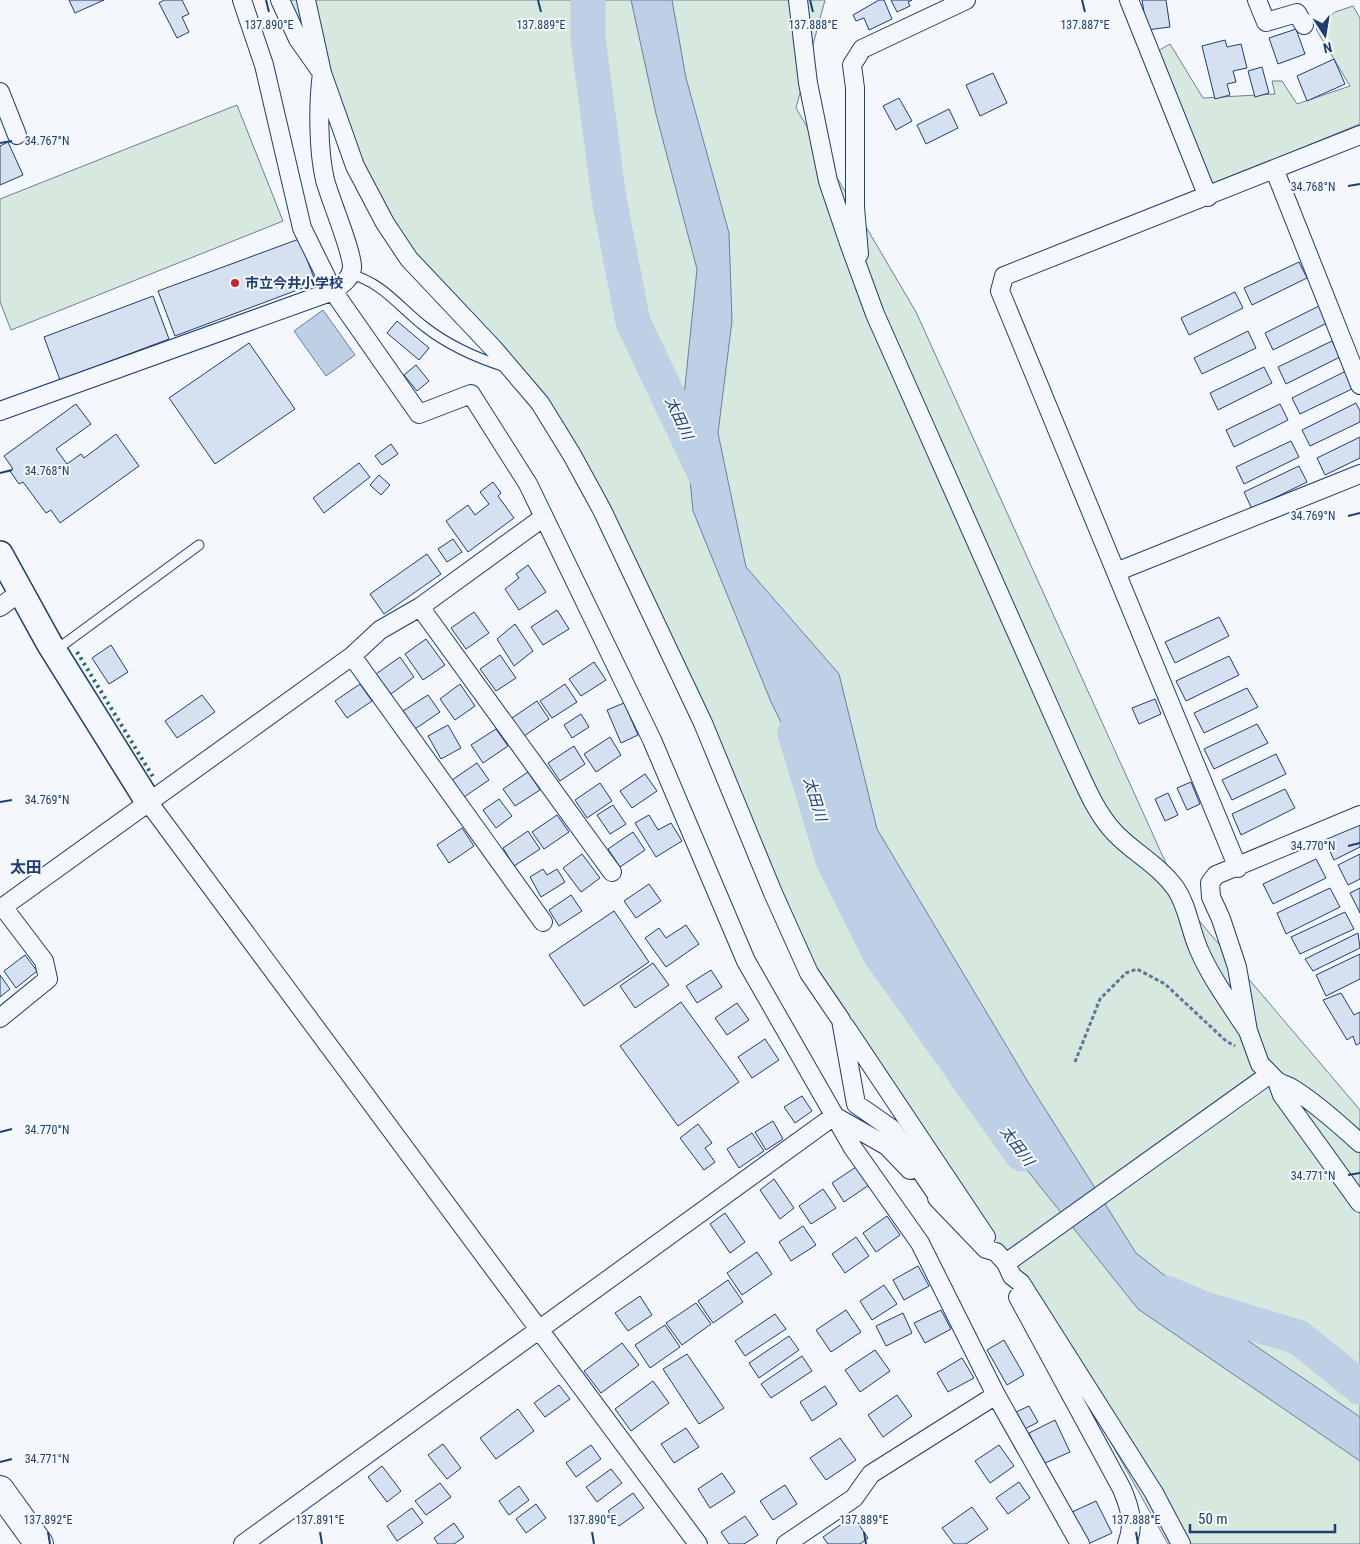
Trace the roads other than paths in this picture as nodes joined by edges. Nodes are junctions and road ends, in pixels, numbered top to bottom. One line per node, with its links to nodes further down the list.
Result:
1 (242, 0): 17 (street)
2 (280, 0): 9 (street)
3 (306, 0): 9 (street)
4 (798, 0): 15 (street)
5 (966, 0): 15 (street)
6 (1129, 0): 14 (street)
7 (1257, 0): 8 (street)
8 (1304, 26)
9 (322, 73): 16 (street); 18 (street)
10 (0, 92): 11 (street)
11 (17, 135)
12 (1360, 135): 13 (street)
13 (1276, 171): 14 (street); 19 (street)
14 (1208, 197): 25 (street)
15 (857, 260): 38 (street)
16 (350, 274): 17 (street); 18 (lane)
17 (333, 291): 20 (street); 22 (street)
18 (512, 370): 37 (street)
19 (1360, 385)
20 (0, 411)
21 (1360, 474): 25 (street)
22 (544, 517): 28 (street); 40 (street)
23 (199, 545): 29 (lane)
24 (0, 554): 26 (street)
25 (1116, 572): 33 (street)
26 (22, 591): 27 (street); 29 (street)
27 (0, 607)
28 (420, 607): 30 (street); 34 (street)
29 (54, 651): 31 (street)
30 (352, 656): 31 (street); 35 (street)
31 (149, 803): 36 (street); 45 (street)
32 (1360, 815): 33 (street)
33 (1238, 868): 38 (street)
34 (612, 872)
35 (543, 922)
36 (0, 1018)
37 (841, 1020): 43 (street); 44 (street)
38 (1248, 1031): 39 (street)
39 (1269, 1080): 41 (street); 42 (street); 44 (street)
40 (834, 1116): 43 (street); 45 (street); 46 (street)
41 (1360, 1143)
42 (1360, 1203)
43 (944, 1205): 44 (street)
44 (1007, 1262): 53 (street); 54 (street)
45 (539, 1328): 49 (street); 50 (street)
46 (996, 1395): 51 (street); 52 (street)
47 (0, 1490): 48 (main road)
48 (39, 1544)
49 (243, 1544)
50 (698, 1544)
51 (786, 1544)
52 (1080, 1544)
53 (1127, 1544)
54 (1181, 1544)

